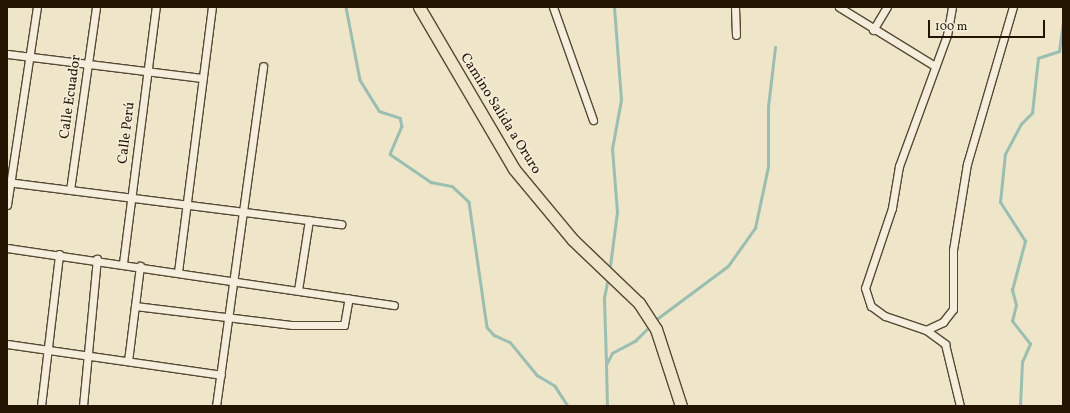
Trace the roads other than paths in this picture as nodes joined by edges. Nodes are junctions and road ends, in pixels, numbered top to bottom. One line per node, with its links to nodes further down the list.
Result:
1 (37, 7): 15 (street)
2 (96, 7): 16 (street, Calle Ecuador)
3 (156, 7): 19 (street, Calle Perú)
4 (212, 7): 20 (street)
5 (419, 7): 51 (highway, Camino Salida a Oruro)
6 (553, 7): 21 (street)
7 (735, 7): 13 (street)
8 (839, 7): 12 (street)
9 (888, 7): 12 (street)
10 (952, 7): 18 (street)
11 (1013, 7): 42 (street)
12 (873, 30): 18 (street)
13 (736, 35)
14 (7, 54): 15 (street)
15 (30, 59): 16 (street); 22 (street)
16 (89, 64): 19 (street); 23 (street, Calle Ecuador)
17 (263, 66): 27 (street)
18 (935, 66): 42 (street)
19 (148, 71): 20 (street); 24 (street, Calle Perú)
20 (202, 78): 25 (street)
21 (593, 120)
22 (8, 182): 23 (street); 26 (street)
23 (70, 190): 24 (street)
24 (132, 197): 25 (street); 33 (street, Calle Perú)
25 (186, 204): 27 (street); 35 (street)
26 (7, 206)
27 (243, 211): 28 (street); 36 (street)
28 (309, 220): 29 (street); 37 (street)
29 (341, 224)
30 (7, 248): 31 (street)
31 (59, 254): 32 (street); 44 (street)
32 (97, 259): 33 (street); 45 (street)
33 (123, 263): 34 (street)
34 (140, 266): 35 (street); 40 (street)
35 (178, 272): 36 (street)
36 (234, 280): 37 (street); 41 (street)
37 (298, 290): 38 (street)
38 (349, 298): 39 (street); 41 (street)
39 (394, 305)
40 (136, 306): 41 (street); 46 (street)
41 (229, 317): 47 (street)
42 (926, 330): 52 (street)
43 (7, 344): 44 (street)
44 (46, 349): 45 (street); 48 (street)
45 (90, 356): 46 (street); 49 (street)
46 (128, 361): 47 (street)
47 (221, 375): 50 (street)
48 (41, 406)
49 (83, 406)
50 (216, 406)
51 (681, 406)
52 (960, 406)

